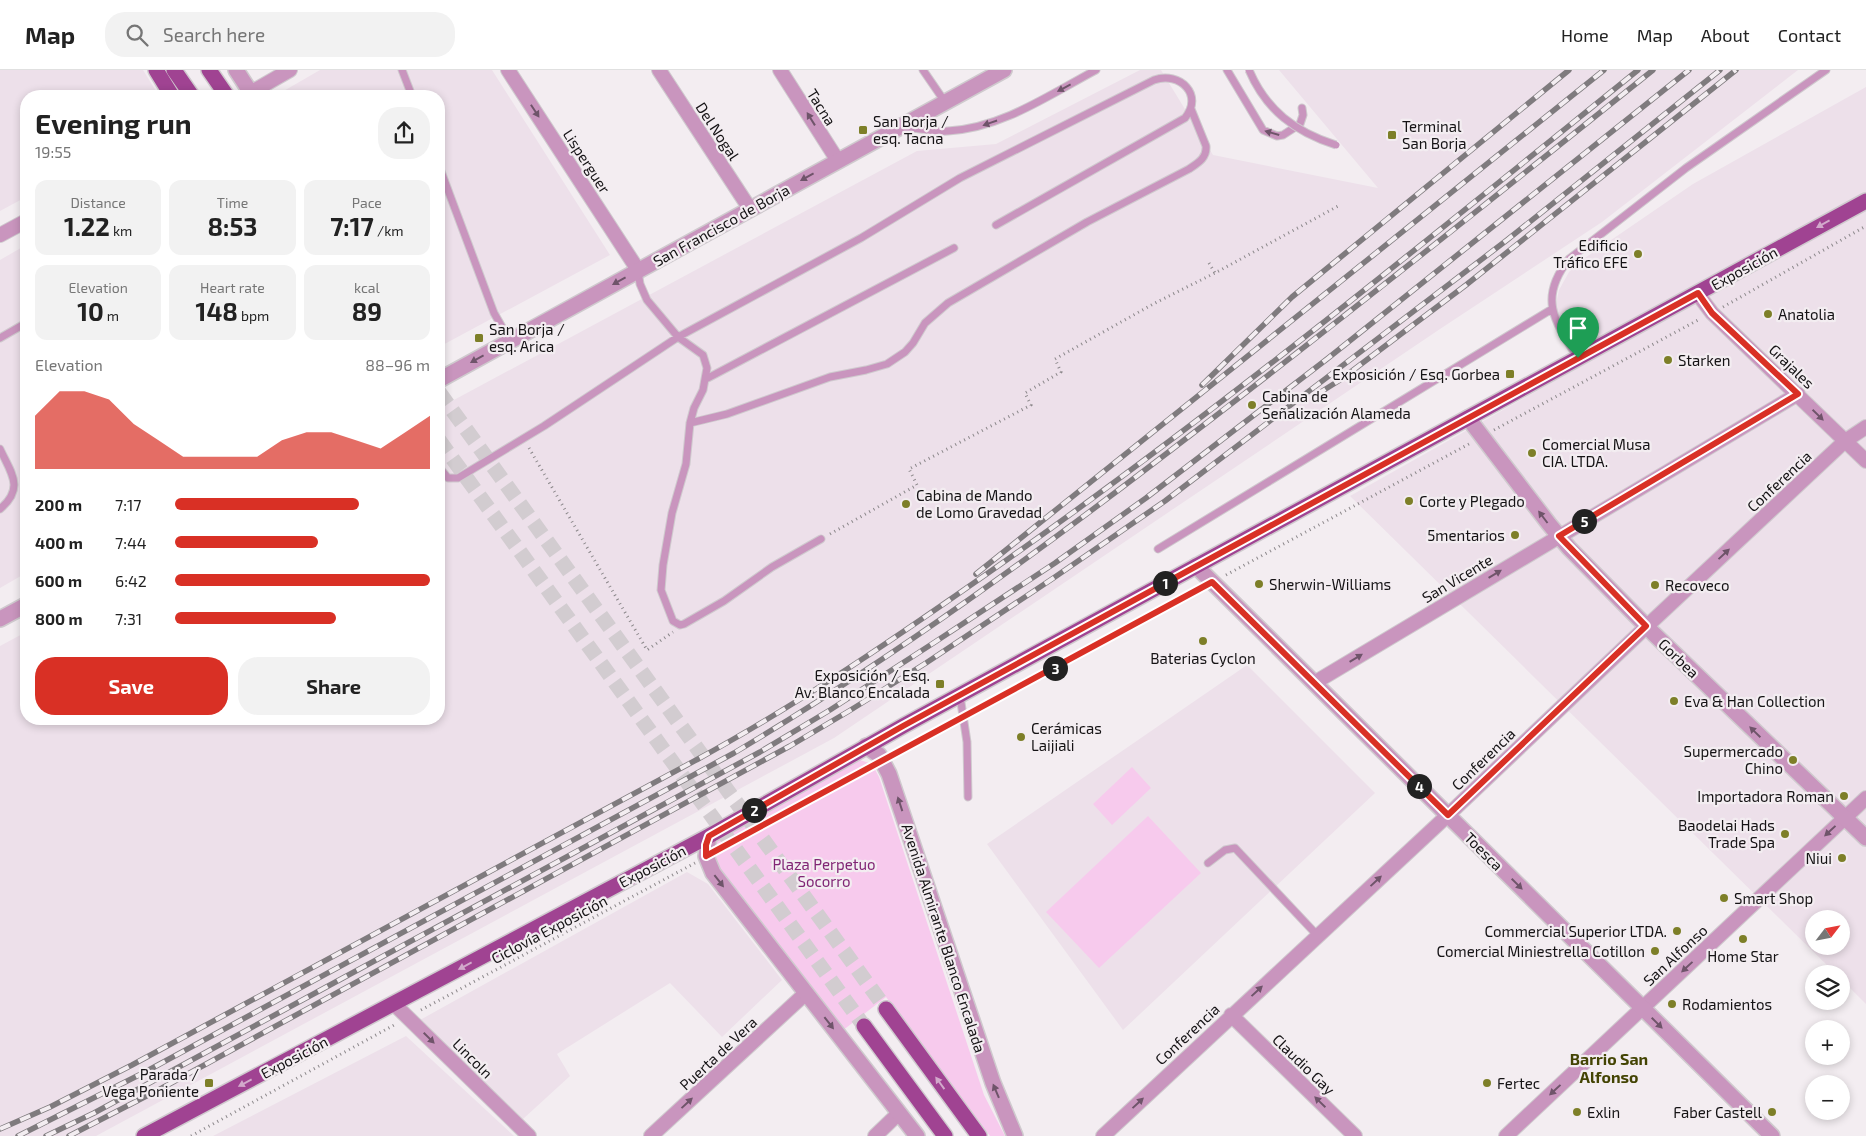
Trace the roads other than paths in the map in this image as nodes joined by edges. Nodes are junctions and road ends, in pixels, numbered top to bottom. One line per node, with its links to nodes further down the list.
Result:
1 (156, 70): 16 (main road)
2 (174, 70): 17 (main road)
3 (209, 70): 18 (main road)
4 (236, 70): 19 (street)
5 (290, 70): 20 (street)
6 (402, 70): 21 (lane)
7 (508, 70): 35 (street, Lisperguer, one-way to 35)
8 (659, 70): 30 (street, Del Nogal)
9 (780, 70): 27 (street, Tacna, one-way to 9)
10 (924, 70): 22 (lane)
11 (1004, 70): 22 (street, San Francisco de Borja)
12 (1096, 70): 25 (lane, one-way to 25)
13 (1228, 70): 23 (lane, one-way to 13)
14 (1249, 70): 26 (lane, bridge)
15 (1826, 70): 37 (lane)
16 (168, 90)
17 (188, 90)
18 (223, 90)
19 (248, 90)
20 (258, 90)
21 (410, 90)
22 (945, 102): 25 (street, San Francisco de Borja)
23 (1302, 108)
24 (1191, 109): 32 (lane); 39 (lane); 47 (lane)
25 (900, 127): 27 (street, San Francisco de Borja)
26 (1336, 145)
27 (838, 161): 30 (street, San Francisco de Borja, one-way to 30)
28 (445, 182): 41 (lane)
29 (1866, 201): 36 (main road, Exposición, one-way to 36)
30 (750, 209): 35 (street, San Francisco de Borja)
31 (20, 224): 33 (street)
32 (996, 225)
33 (0, 235)
34 (954, 248): 44 (lane)
35 (638, 270): 39 (lane); 41 (street, San Francisco de Borja, one-way to 41)
36 (1698, 293): 42 (main road, Exposición); 45 (street, Grajales)
37 (1552, 309): 42 (lane); 56 (lane)
38 (20, 326): 40 (lane)
39 (678, 337): 44 (lane); 52 (lane)
40 (0, 338)
41 (510, 341): 43 (street, San Francisco de Borja, one-way to 43)
42 (1578, 358): 46 (main road, Exposición)
43 (445, 373)
44 (706, 379): 47 (lane)
45 (1798, 394): 49 (street, Grajales, one-way to 49); 54 (street, San Vicente)
46 (1468, 418): 54 (street, Gorbea, one-way to 46); 57 (main road, Exposición)
47 (690, 423): 55 (lane)
48 (1866, 428): 49 (street, Conferencia)
49 (1846, 441): 51 (street, Grajales); 60 (street, Conferencia, one-way to 49)
50 (0, 449): 53 (lane)
51 (1866, 461)
52 (445, 474)
53 (0, 509)
54 (1559, 536): 60 (street, Gorbea); 61 (street, San Vicente, one-way to 54)
55 (821, 538)
56 (1158, 549)
57 (1196, 566): 61 (street, Toesca); 62 (main road, Exposición)
58 (20, 608): 59 (street)
59 (0, 619)
60 (1646, 626): 66 (street, Conferencia); 67 (street, Gorbea, one-way to 60)
61 (1314, 683): 66 (street, Toesca)
62 (960, 695): 63 (main road, Exposición); 64 (lane)
63 (866, 746): 68 (main road, Exposición); 86 (street, Avenida Almirante Blanco Encalada, one-way to 63)
64 (968, 797)
65 (1866, 798): 67 (street, San Alfonso)
66 (1448, 815): 71 (street, Conferencia, one-way to 66); 74 (street, Toesca, one-way to 74)
67 (1845, 818): 69 (street, Gorbea); 74 (street, San Alfonso, one-way to 74)
68 (709, 836): 72 (street, one-way to 72); 73 (main road, Exposición, one-way to 73)
69 (1866, 838)
70 (1208, 863): 71 (lane)
71 (1317, 936): 76 (street, Conferencia, one-way to 71)
72 (806, 993): 78 (street, one-way to 78); 81 (street, Puerta de Vera, one-way to 72)
73 (394, 1004): 79 (main road, Exposición, one-way to 79); 80 (street, Lincoln, one-way to 80)
74 (1643, 1008): 89 (street, San Alfonso, one-way to 89); 90 (street, Toesca, one-way to 90)
75 (886, 1009): 85 (main road, one-way to 75)
76 (1231, 1015): 87 (street, Conferencia, one-way to 76); 88 (street, Claudio Gay, one-way to 76)
77 (864, 1026): 84 (main road)
78 (899, 1113): 82 (street); 83 (street)
79 (144, 1136)
80 (529, 1136)
81 (651, 1136)
82 (875, 1136)
83 (917, 1136)
84 (945, 1136)
85 (979, 1136)
86 (1015, 1136)
87 (1103, 1136)
88 (1355, 1136)
89 (1506, 1136)
90 (1772, 1136)

